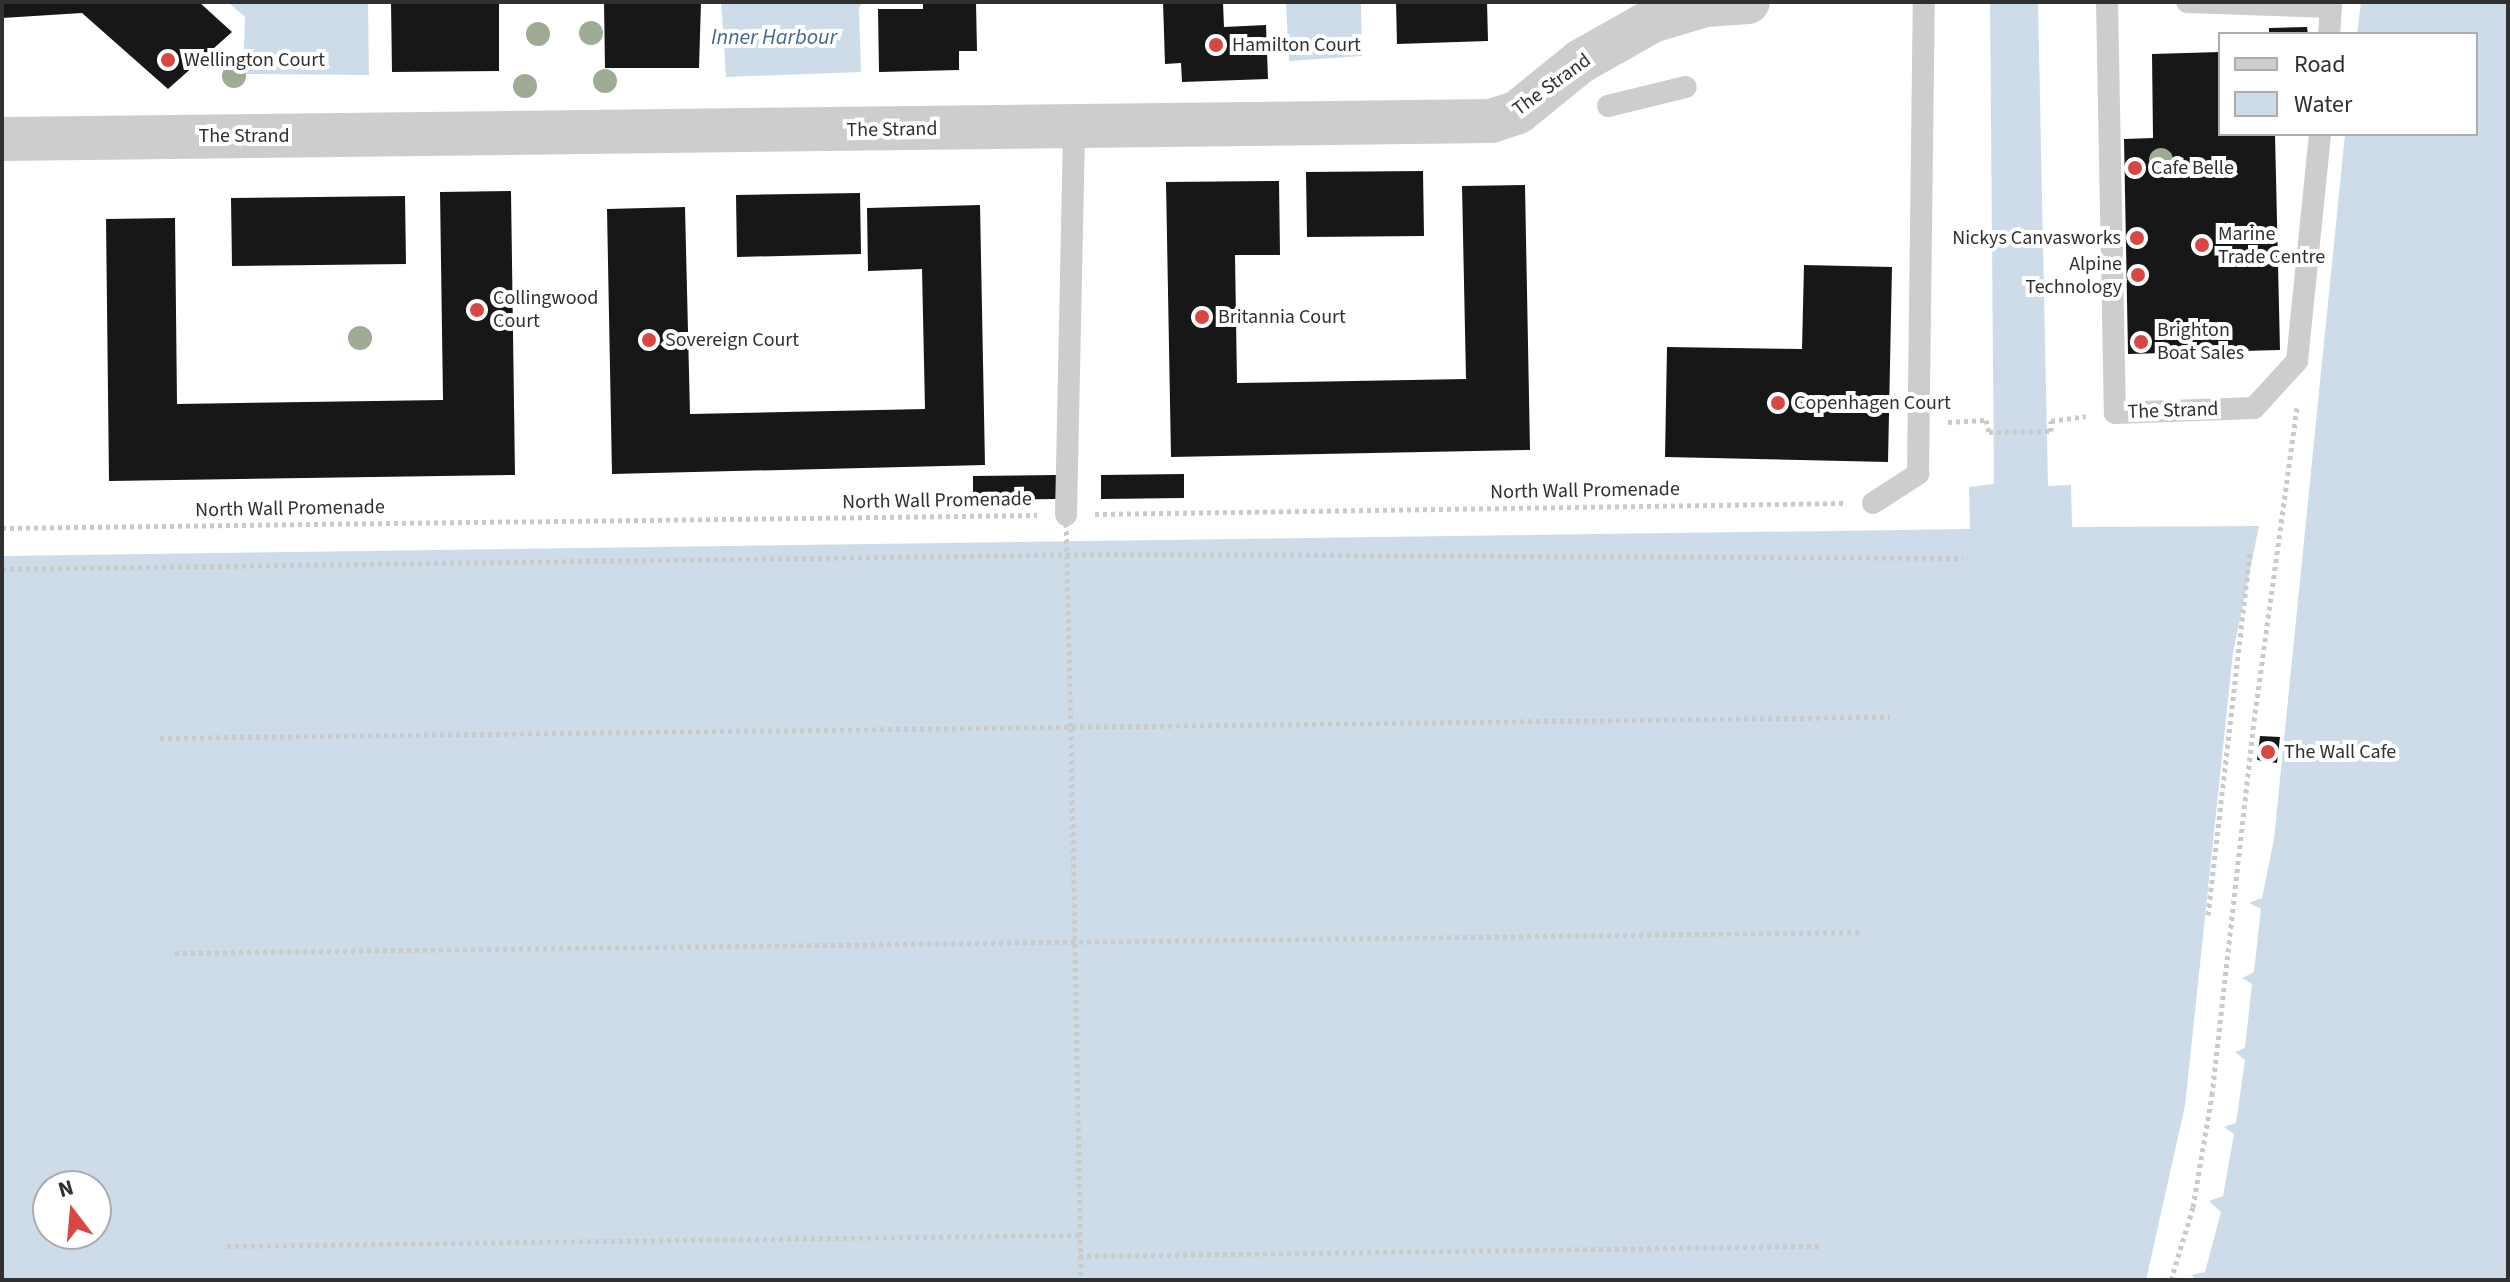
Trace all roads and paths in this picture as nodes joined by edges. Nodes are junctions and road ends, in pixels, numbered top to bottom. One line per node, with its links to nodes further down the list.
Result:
1 (1748, 2): 8 (street, The Strand)
2 (1924, 2): 13 (lane)
3 (2107, 2): 12 (lane, The Strand)
4 (2187, 2): 5 (lane)
5 (2329, 32)
6 (1686, 87): 7 (lane)
7 (1608, 106)
8 (1074, 128): 10 (street, The Strand); 15 (lane)
9 (2320, 136): 12 (lane, The Strand)
10 (2, 139)
11 (2299, 390): 32 (path)
12 (2115, 413): 13 (path)
13 (1915, 424): 14 (lane)
14 (1873, 503): 15 (path, North Wall Promenade)
15 (1066, 515): 16 (path, North Wall Promenade); 21 (path, bridge)
16 (2, 528)
17 (2250, 550): 23 (path)
18 (1963, 558): 19 (path)
19 (2, 569)
20 (1890, 717): 21 (path)
21 (1071, 728): 22 (path); 25 (path)
22 (160, 738)
23 (2208, 915)
24 (1861, 932): 25 (path)
25 (1077, 944): 26 (path); 27 (path)
26 (175, 953)
27 (1079, 1235): 28 (path); 30 (path)
28 (227, 1246)
29 (1820, 1246): 30 (path)
30 (1079, 1256): 31 (path)
31 (1081, 1280)
32 (2171, 1280)

